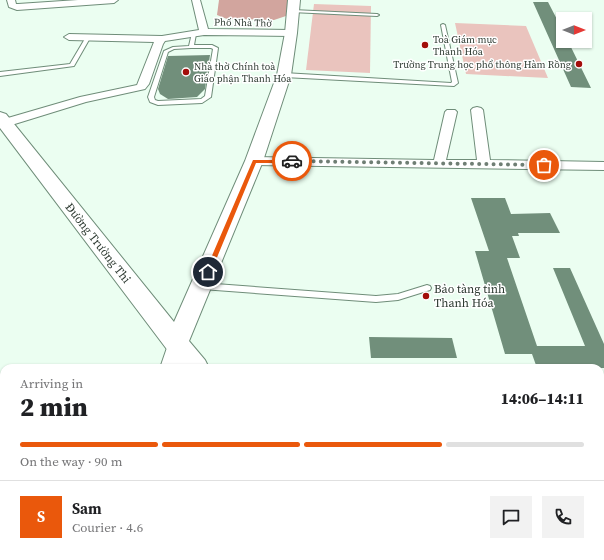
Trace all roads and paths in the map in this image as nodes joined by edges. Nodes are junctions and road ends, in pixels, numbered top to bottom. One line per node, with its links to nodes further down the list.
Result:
1 (11, 0): 2 (street)
2 (114, 0)
3 (196, 0): 7 (street, Phố Nhà Thờ)
4 (293, 5): 5 (lane); 8 (street)
5 (377, 15)
6 (443, 26): 14 (lane)
7 (199, 33): 8 (street, Phố Nhà Thờ); 11 (street); 12 (lane)
8 (291, 33): 14 (street)
9 (70, 37): 10 (street)
10 (88, 38): 11 (street); 13 (lane)
11 (162, 39): 17 (street)
12 (191, 47): 12 (lane)
13 (0, 74)
14 (284, 76): 18 (street)
15 (477, 110): 20 (street)
16 (450, 112): 19 (street)
17 (3, 120): 24 (street, Đường Trường Thi)
18 (254, 161): 19 (street); 22 (street)
19 (439, 164): 20 (street)
20 (484, 164): 21 (street)
21 (604, 166)
22 (202, 286): 23 (lane); 24 (street)
23 (427, 288)
24 (176, 344): 25 (street); 26 (street, Đường Trường Thi)
25 (170, 364)
26 (193, 364)

